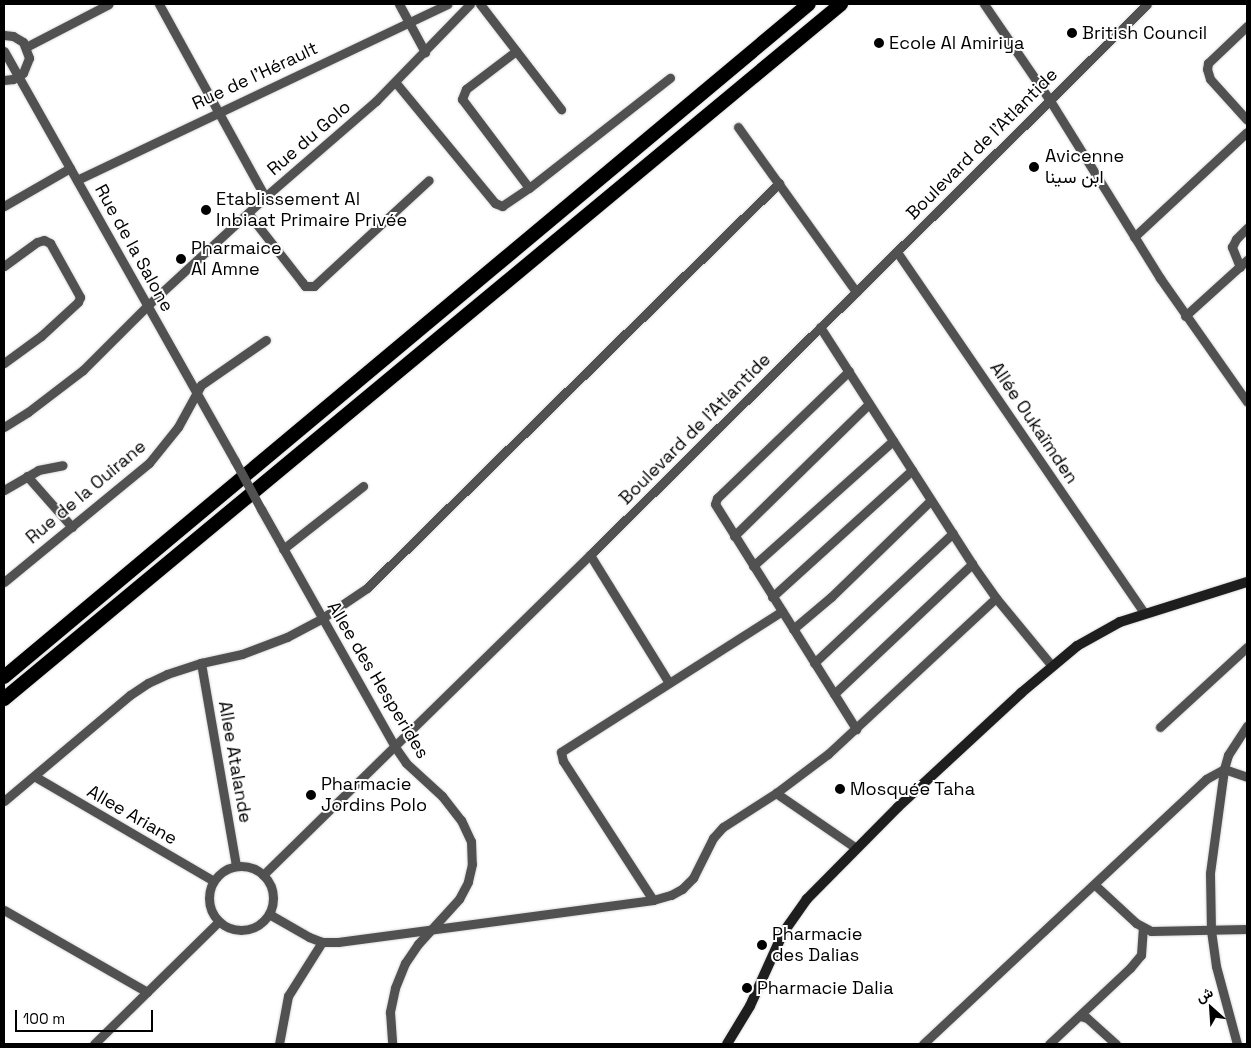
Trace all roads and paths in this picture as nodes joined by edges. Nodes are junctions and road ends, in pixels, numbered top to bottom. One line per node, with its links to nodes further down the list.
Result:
1 (109, 4): 14 (street)
2 (159, 4): 24 (street)
3 (398, 4): 11 (street)
4 (447, 4): 11 (street, Rue de l'Hérault)
5 (470, 4): 17 (street, Rue du Golo)
6 (480, 4): 16 (street)
7 (810, 4): 80 (highway)
8 (841, 4): 83 (highway)
9 (984, 4): 22 (street)
10 (1147, 4): 22 (street, Boulevard de l'Atlantide)
11 (408, 22): 17 (street); 24 (street, Rue de l'Hérault)
12 (1247, 26): 25 (street)
13 (4, 35): 14 (street)
14 (26, 47): 18 (street)
15 (4, 51): 18 (street, Rue de la Salone)
16 (516, 51): 23 (street); 32 (street)
17 (425, 52): 21 (street, Rue du Golo)
18 (18, 76): 20 (street); 28 (street, Rue de la Salone)
19 (670, 78): 32 (street)
20 (4, 80)
21 (396, 83): 32 (street); 33 (street, Rue du Golo)
22 (1049, 99): 37 (street); 38 (street, Boulevard de l'Atlantide)
23 (560, 109)
24 (218, 112): 29 (street, Rue de l'Hérault); 33 (street)
25 (1247, 120)
26 (738, 127): 31 (street)
27 (1247, 132): 37 (street)
28 (70, 168): 29 (street, Rue de la Salone); 34 (street)
29 (77, 180): 43 (street, Rue de la Salone)
30 (428, 180): 35 (street)
31 (778, 183): 42 (street); 74 (street)
32 (529, 188)
33 (265, 197): 35 (street, Rue du Golo)
34 (4, 206)
35 (248, 213): 43 (street, Rue du Golo)
36 (1247, 228): 41 (street)
37 (1134, 237): 44 (street)
38 (897, 252): 42 (street, Boulevard de l'Atlantide); 73 (street, Allée Oukaïmden)
39 (1247, 260): 41 (street)
40 (4, 266): 47 (street)
41 (1240, 267): 44 (street)
42 (856, 292): 45 (street, Boulevard de l'Atlantide)
43 (147, 306): 49 (street, Rue de la Salone); 52 (street, Rue du Golo)
44 (1185, 316): 50 (street)
45 (820, 327): 48 (street); 65 (street, Boulevard de l'Atlantide)
46 (266, 340): 49 (street, Rue de la Ouirane)
47 (4, 363)
48 (848, 371): 51 (street); 63 (street)
49 (195, 392): 60 (street, Rue de la Salone, bridge); 61 (street, Rue de la Ouirane)
50 (1247, 402)
51 (869, 404): 53 (street); 63 (street)
52 (4, 427)
53 (893, 441): 55 (street); 67 (street)
54 (63, 464): 56 (street)
55 (912, 470): 59 (street); 70 (street)
56 (27, 476): 58 (street); 61 (street)
57 (363, 486): 64 (street)
58 (4, 490)
59 (931, 500): 62 (street); 75 (street)
60 (261, 509): 64 (street, Allee des Hesperides)
61 (72, 526): 68 (street, Rue de la Ouirane)
62 (953, 533): 66 (street); 78 (street)
63 (734, 536): 67 (street)
64 (283, 549): 74 (street, Allee des Hesperides)
65 (590, 556): 81 (street); 87 (street, Boulevard de l'Atlantide)
66 (972, 564): 71 (street); 82 (street)
67 (753, 566): 70 (street)
68 (4, 582)
69 (1247, 582): 73 (main road)
70 (772, 597): 72 (street)
71 (996, 598): 79 (street); 86 (street)
72 (782, 611): 75 (street); 81 (street)
73 (1144, 613): 79 (main road)
74 (321, 619): 77 (street); 87 (street, Allee des Hesperides)
75 (793, 629): 78 (street)
76 (1247, 648): 85 (street)
77 (202, 663): 89 (street); 94 (street, Allee Atalande)
78 (814, 663): 82 (street)
79 (1052, 666): 93 (main road)
80 (4, 677)
81 (669, 683): 98 (street)
82 (834, 694): 86 (street)
83 (4, 699)
84 (1247, 726): 88 (street)
85 (1160, 727)
86 (856, 728): 91 (street)
87 (395, 747): 95 (street, Boulevard de l'Atlantide); 102 (street, Allee des Hesperides)
88 (1224, 769): 90 (street); 97 (street); 105 (street)
89 (34, 776): 92 (street); 96 (street, Allee Ariane)
90 (1247, 777)
91 (776, 792): 93 (street); 98 (street)
92 (4, 801)
93 (856, 848): 109 (main road)
94 (236, 866): 95 (street); 96 (street)
95 (264, 875): 100 (street)
96 (214, 881): 101 (street)
97 (1095, 885): 103 (street); 113 (street)
98 (653, 900): 102 (street)
99 (4, 910): 107 (street)
100 (269, 914): 101 (street); 106 (street)
101 (219, 922): 107 (street)
102 (433, 928): 106 (street); 112 (street, Allee des Hesperides)
103 (1143, 928): 105 (street); 108 (street)
104 (1247, 929): 105 (street)
105 (1211, 931): 116 (street)
106 (322, 942): 111 (street)
107 (147, 992): 110 (street)
108 (1080, 1016): 114 (street); 115 (street)
109 (732, 1042)
110 (94, 1044)
111 (279, 1044)
112 (392, 1044)
113 (922, 1044)
114 (1049, 1044)
115 (1116, 1044)
116 (1237, 1044)

